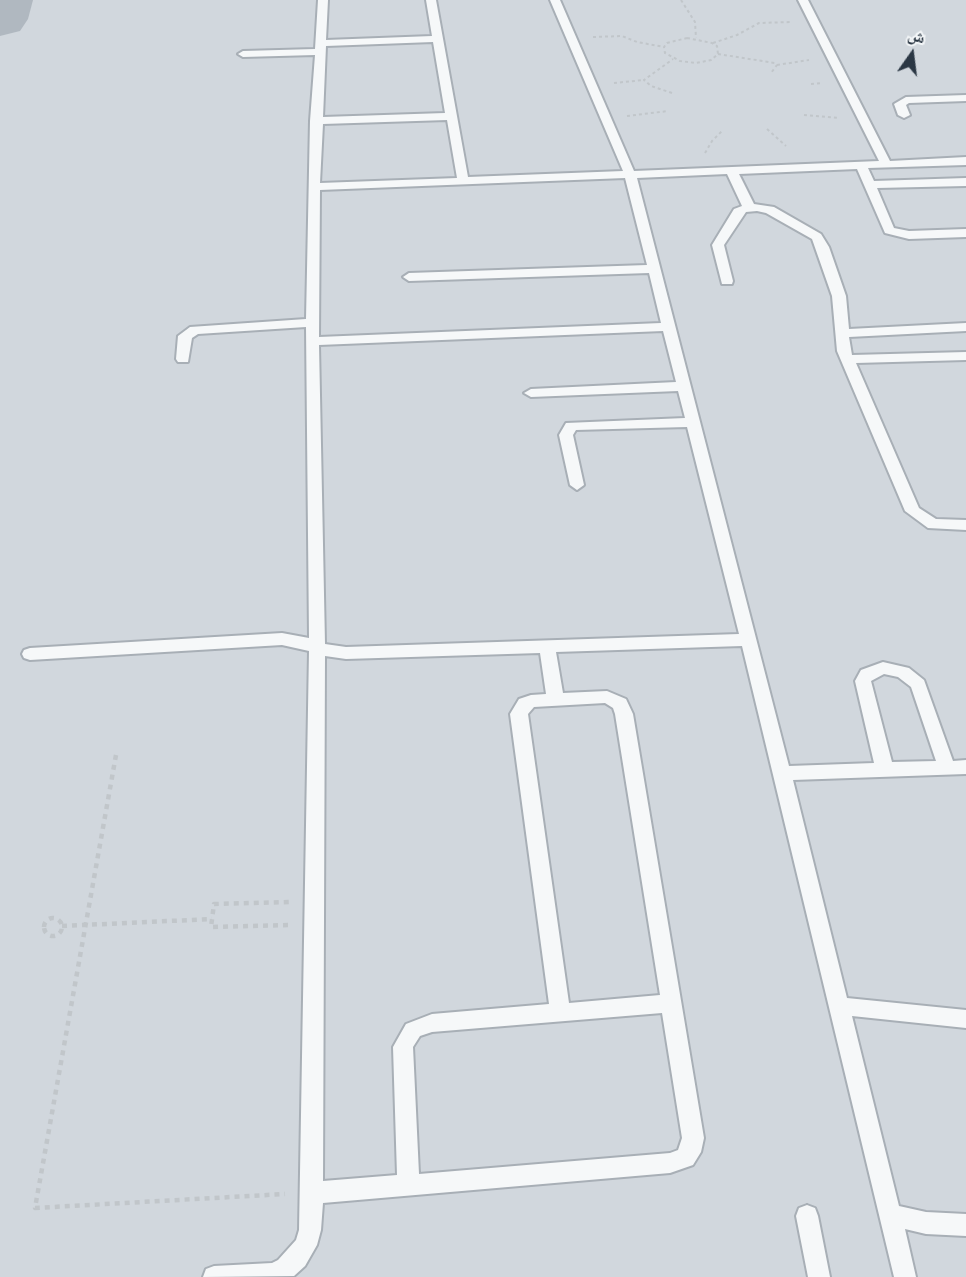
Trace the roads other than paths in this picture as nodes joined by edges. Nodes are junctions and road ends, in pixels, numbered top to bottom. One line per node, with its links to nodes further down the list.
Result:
1 (323, 0): 6 (lane)
2 (431, 0): 5 (lane)
3 (555, 0): 16 (lane)
4 (803, 0): 13 (lane)
5 (438, 39): 6 (lane); 10 (lane)
6 (320, 48): 7 (lane); 11 (lane)
7 (243, 54)
8 (966, 98): 9 (lane)
9 (904, 115)
10 (452, 116): 11 (lane); 17 (lane)
11 (316, 121): 20 (lane)
12 (966, 161): 13 (lane)
13 (886, 164): 14 (lane)
14 (861, 165): 15 (lane); 19 (lane)
15 (730, 170): 16 (lane); 21 (lane)
16 (630, 174): 17 (lane); 23 (lane)
17 (463, 181): 20 (lane)
18 (966, 182): 19 (lane)
19 (869, 185): 22 (lane)
20 (314, 187): 26 (lane)
21 (749, 207): 25 (lane); 29 (lane)
22 (966, 233)
23 (655, 269): 24 (lane); 27 (lane)
24 (409, 277)
25 (727, 281)
26 (312, 323): 30 (lane); 32 (lane)
27 (670, 327): 30 (lane); 34 (lane)
28 (966, 327): 29 (lane)
29 (841, 333): 33 (lane)
30 (312, 341): 41 (lane)
31 (966, 356): 33 (lane)
32 (183, 359)
33 (847, 359): 38 (lane)
34 (684, 386): 35 (lane); 36 (lane)
35 (531, 393)
36 (693, 422): 37 (lane); 39 (lane)
37 (577, 485)
38 (966, 525)
39 (748, 640): 40 (lane); 47 (lane)
40 (547, 647): 41 (lane); 43 (lane)
41 (317, 648): 42 (lane); 53 (lane)
42 (30, 654)
43 (555, 699): 48 (lane); 50 (lane)
44 (966, 767): 45 (lane)
45 (947, 768): 46 (lane); 46 (lane)
46 (885, 770): 47 (lane)
47 (782, 773): 49 (lane)
48 (671, 1004): 50 (lane); 52 (lane)
49 (839, 1006): 51 (lane); 54 (lane)
50 (560, 1012): 52 (lane)
51 (966, 1019)
52 (408, 1185): 53 (lane)
53 (312, 1193): 57 (lane)
54 (890, 1215): 56 (lane); 59 (lane)
55 (807, 1216): 58 (lane)
56 (966, 1225)
57 (214, 1277)
58 (819, 1277)
59 (905, 1277)

